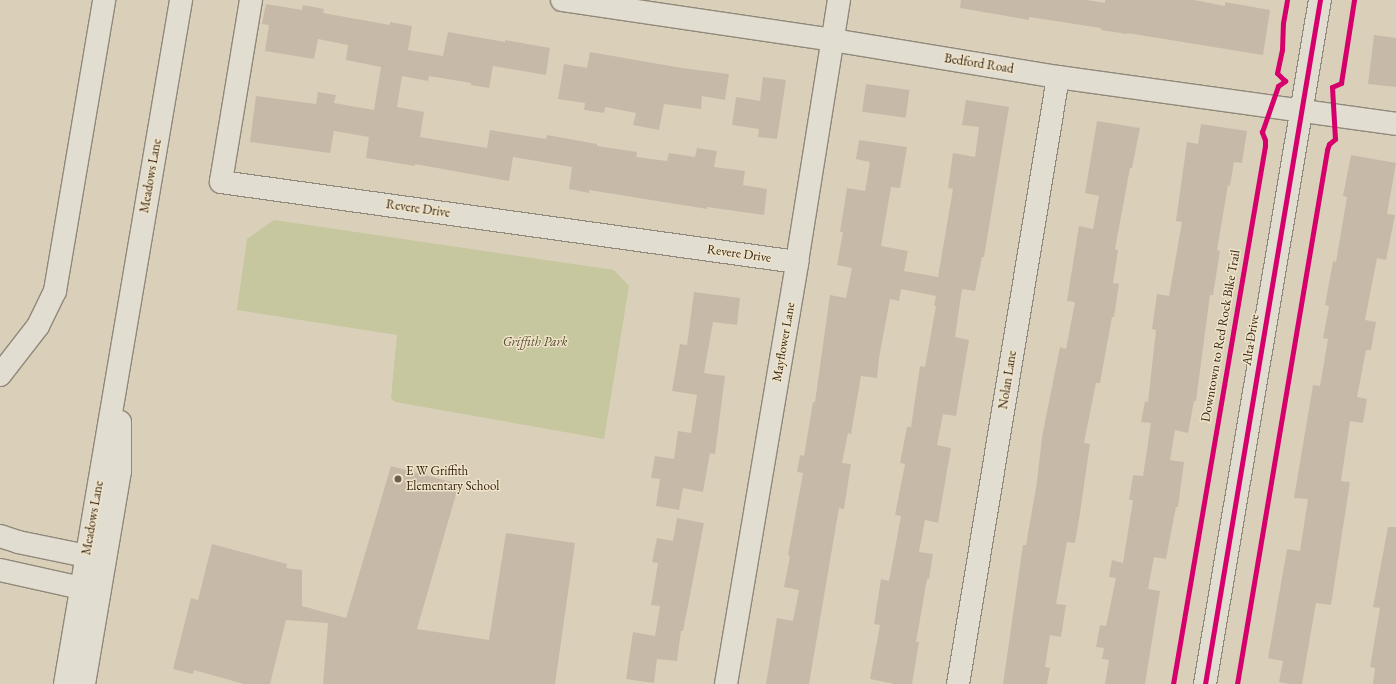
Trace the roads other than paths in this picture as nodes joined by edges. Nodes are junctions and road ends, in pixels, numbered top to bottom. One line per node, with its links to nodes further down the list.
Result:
1 (104, 0): 13 (street)
2 (181, 0): 12 (street, Meadows Lane)
3 (251, 0): 11 (street, Revere Drive)
4 (562, 0): 7 (street, Bedford Road)
5 (839, 0): 7 (street, Mayflower Lane)
6 (1320, 0): 9 (street, Alta Drive)
7 (832, 40): 8 (street, Bedford Road); 11 (street, Mayflower Lane)
8 (1058, 77): 9 (street, Bedford Road); 21 (street, Nolan Lane)
9 (1300, 111): 10 (street, Bedford Road); 22 (street, Alta Drive)
10 (1396, 124)
11 (797, 262): 20 (street, Mayflower Lane)
12 (121, 353): 15 (street, Meadows Lane); 19 (street, Meadows Lane)
13 (0, 375)
14 (0, 536): 15 (street)
15 (86, 556): 17 (street, Meadows Lane)
16 (0, 570): 17 (street)
17 (81, 588): 18 (street, Meadows Lane)
18 (65, 684)
19 (84, 684)
20 (726, 684)
21 (958, 684)
22 (1205, 684)

